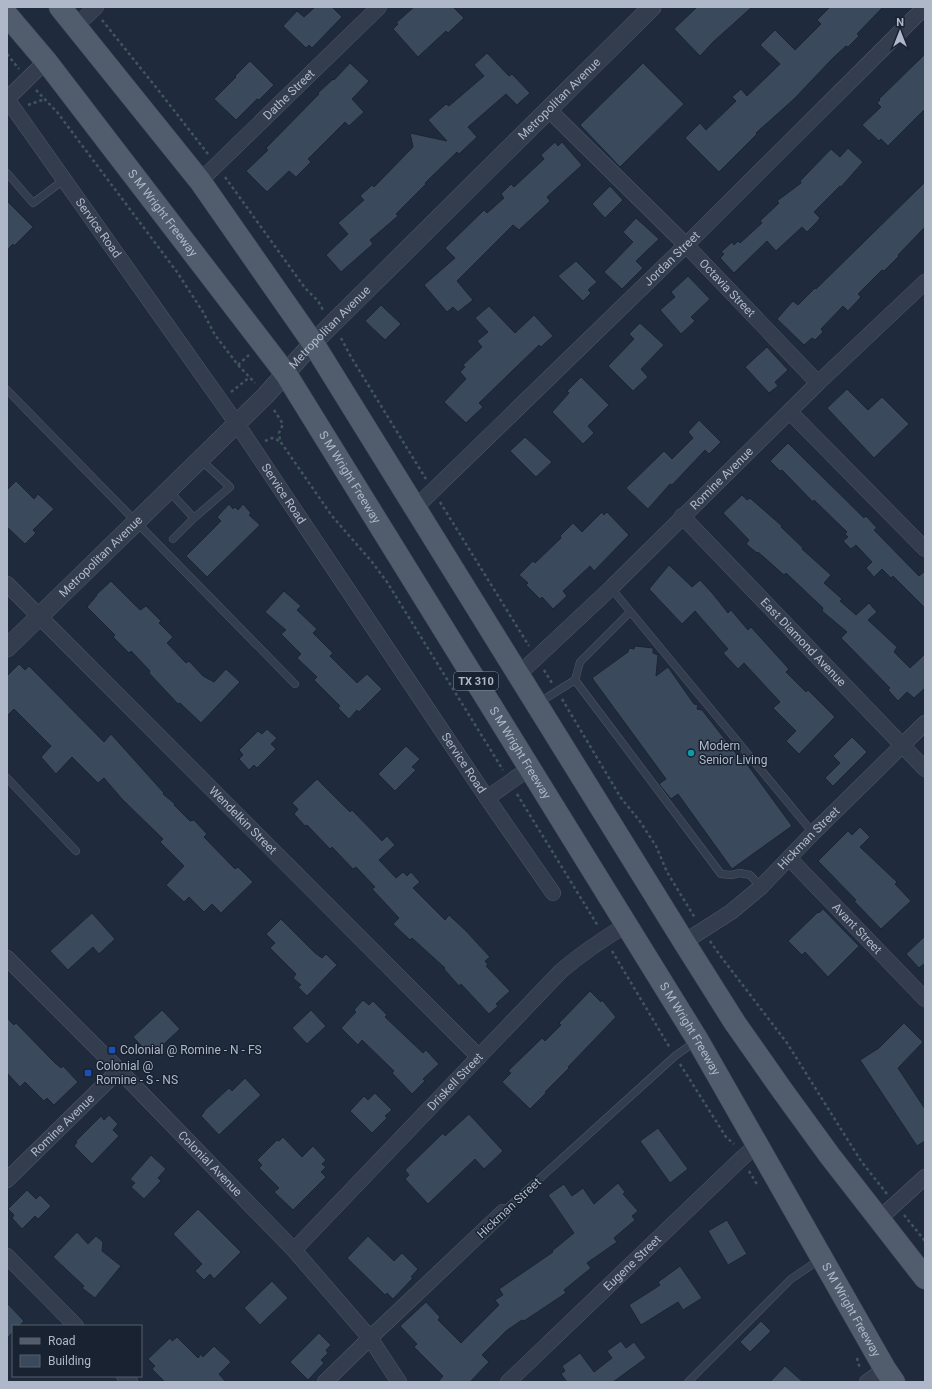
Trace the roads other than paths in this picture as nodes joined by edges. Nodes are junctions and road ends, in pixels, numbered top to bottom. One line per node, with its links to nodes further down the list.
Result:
1 (60, 7): 7 (main road, TX 310)
2 (96, 7): 7 (street)
3 (378, 7): 13 (street, Dathe Street)
4 (652, 7): 10 (street, Metropolitan Avenue)
5 (925, 7): 14 (street, Jordan Street)
6 (7, 15): 8 (main road, S M Wright Freeway / TX 310)
7 (76, 26): 13 (main road, TX 310)
8 (46, 61): 9 (street); 17 (main road, S M Wright Freeway / TX 310)
9 (7, 99): 12 (street, Service Road)
10 (549, 110): 14 (street, Octavia Street); 16 (street, Metropolitan Avenue)
11 (7, 174): 12 (lane)
12 (64, 179): 21 (street, Service Road)
13 (200, 181): 16 (main road, TX 310)
14 (686, 245): 18 (street, Octavia Street); 24 (street, Jordan Street)
15 (922, 290): 18 (street, Romine Avenue)
16 (313, 344): 17 (street, Metropolitan Avenue); 24 (main road, TX 310)
17 (286, 374): 21 (street, Metropolitan Avenue); 41 (main road, S M Wright Freeway / TX 310)
18 (818, 383): 20 (street, Romine Avenue)
19 (7, 390): 27 (lane)
20 (790, 412): 25 (street, Romine Avenue); 29 (street)
21 (237, 424): 22 (street, Metropolitan Avenue); 44 (street, Service Road)
22 (201, 460): 23 (street, Metropolitan Avenue); 26 (lane)
23 (169, 491): 26 (lane); 27 (street, Metropolitan Avenue)
24 (415, 508): 35 (main road, TX 310)
25 (682, 516): 31 (street, Romine Avenue); 40 (street, East Diamond Avenue)
26 (194, 518): 28 (lane)
27 (136, 523): 33 (street, Metropolitan Avenue); 37 (lane)
28 (173, 539)
29 (925, 549)
30 (7, 584): 33 (street, Wendelkin Street)
31 (610, 588): 32 (lane); 35 (street, Romine Avenue)
32 (630, 612): 36 (lane); 45 (lane)
33 (39, 617): 34 (street, Metropolitan Avenue); 55 (street, Wendelkin Street)
34 (7, 648)
35 (518, 675): 38 (main road, TX 310)
36 (575, 680): 38 (lane); 48 (lane)
37 (295, 684)
38 (536, 704): 51 (main road, TX 310)
39 (925, 724): 40 (street, Hickman Street)
40 (903, 745): 42 (street, East Diamond Avenue); 45 (street, Hickman Street)
41 (530, 768): 44 (street); 50 (main road, S M Wright Freeway / TX 310)
42 (925, 769)
43 (7, 778): 46 (lane)
44 (487, 798): 49 (street, Service Road)
45 (813, 833): 47 (street, Hickman Street)
46 (76, 851)
47 (789, 858): 48 (street, Hickman Street); 53 (street, Avant Street)
48 (761, 887): 51 (street, Hickman Street)
49 (553, 893)
50 (626, 925): 54 (main road, S M Wright Freeway / TX 310); 55 (street, Driskell Street)
51 (684, 942): 61 (main road, TX 310)
52 (7, 958): 56 (street, Colonial Avenue)
53 (925, 999)
54 (697, 1039): 57 (main road, S M Wright Freeway / TX 310); 60 (lane, Hickman Street)
55 (479, 1057): 62 (street, Driskell Street)
56 (119, 1070): 59 (street, Romine Avenue); 62 (street, Colonial Avenue)
57 (750, 1151): 64 (main road, S M Wright Freeway / TX 310); 71 (street, Eugene Street)
58 (925, 1177): 61 (street)
59 (7, 1180)
60 (503, 1212): 67 (street, Hickman Street)
61 (879, 1220): 65 (main road, TX 310)
62 (294, 1250): 67 (street, Colonial Avenue)
63 (7, 1256): 66 (street)
64 (822, 1258): 68 (main road, S M Wright Freeway / TX 310); 72 (lane)
65 (925, 1278)
66 (75, 1325)
67 (370, 1338): 69 (street, Hickman Street); 70 (street, Colonial Avenue)
68 (879, 1378)
69 (325, 1382)
70 (399, 1382)
71 (508, 1382)
72 (688, 1382)

